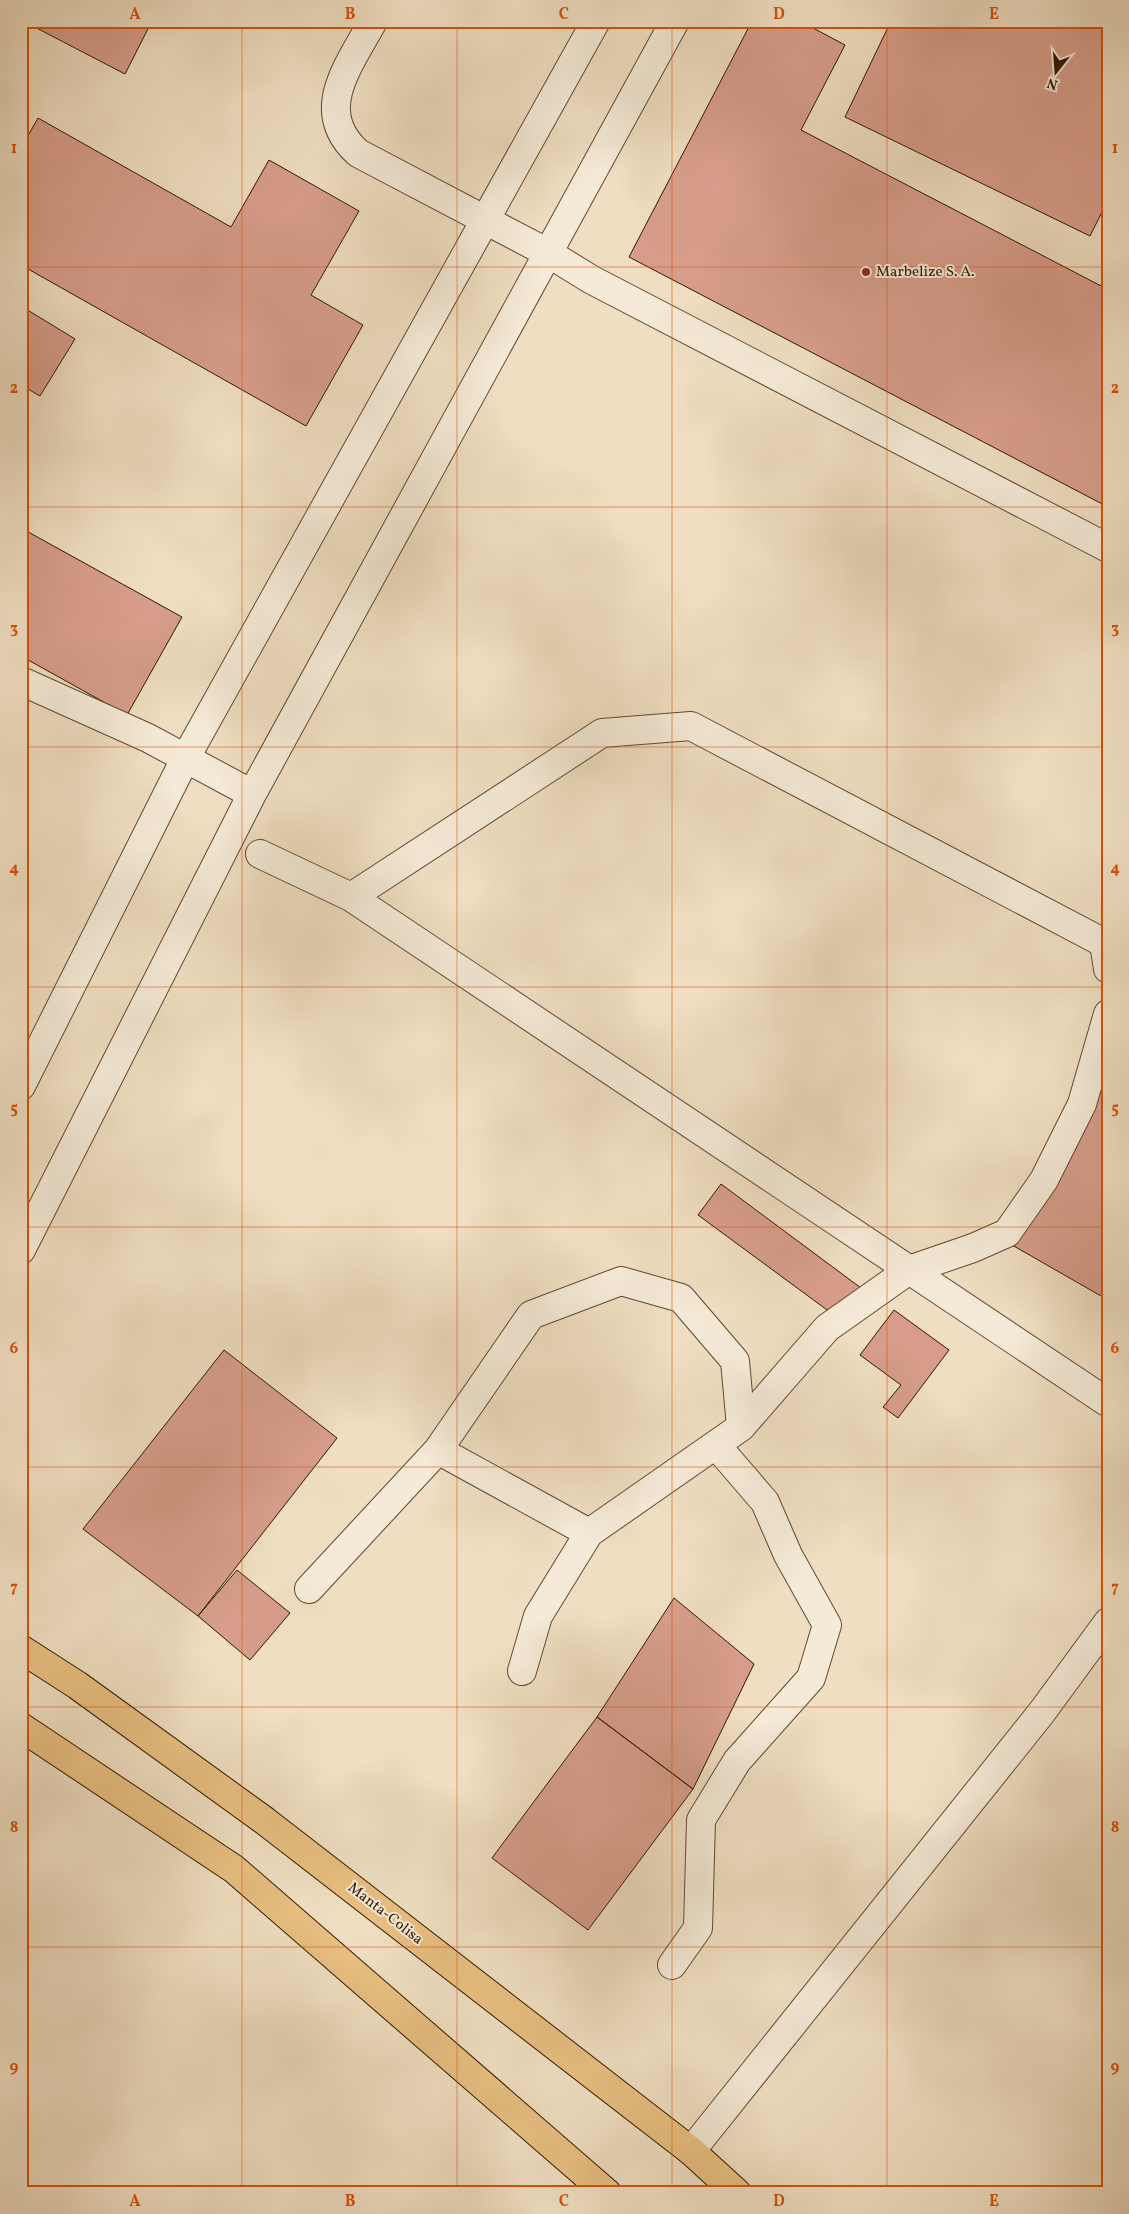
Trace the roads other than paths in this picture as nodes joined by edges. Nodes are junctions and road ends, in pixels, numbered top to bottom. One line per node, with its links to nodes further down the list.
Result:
1 (373, 21): 4 (street)
2 (596, 21): 4 (street)
3 (675, 21): 5 (street)
4 (487, 220): 5 (street); 8 (street)
5 (548, 253): 6 (street); 9 (street)
6 (1108, 548)
7 (21, 681): 8 (street)
8 (185, 759): 9 (street); 14 (street)
9 (252, 794): 15 (street)
10 (260, 854): 11 (street)
11 (351, 897): 12 (street); 16 (street)
12 (1107, 952)
13 (1108, 1014): 16 (street)
14 (21, 1086)
15 (21, 1250)
16 (909, 1270): 17 (street); 18 (street)
17 (1107, 1402)
18 (742, 1427): 19 (street); 20 (street)
19 (716, 1444): 21 (street); 27 (street)
20 (438, 1450): 21 (street); 22 (street)
21 (589, 1533): 25 (street)
22 (309, 1589)
23 (1108, 1622): 28 (street)
24 (21, 1649): 28 (highway, Manta-Colisa)
25 (522, 1671)
26 (21, 1728): 29 (highway)
27 (672, 1965)
28 (691, 2151): 30 (highway, Manta-Colisa)
29 (607, 2193)
30 (737, 2193)

